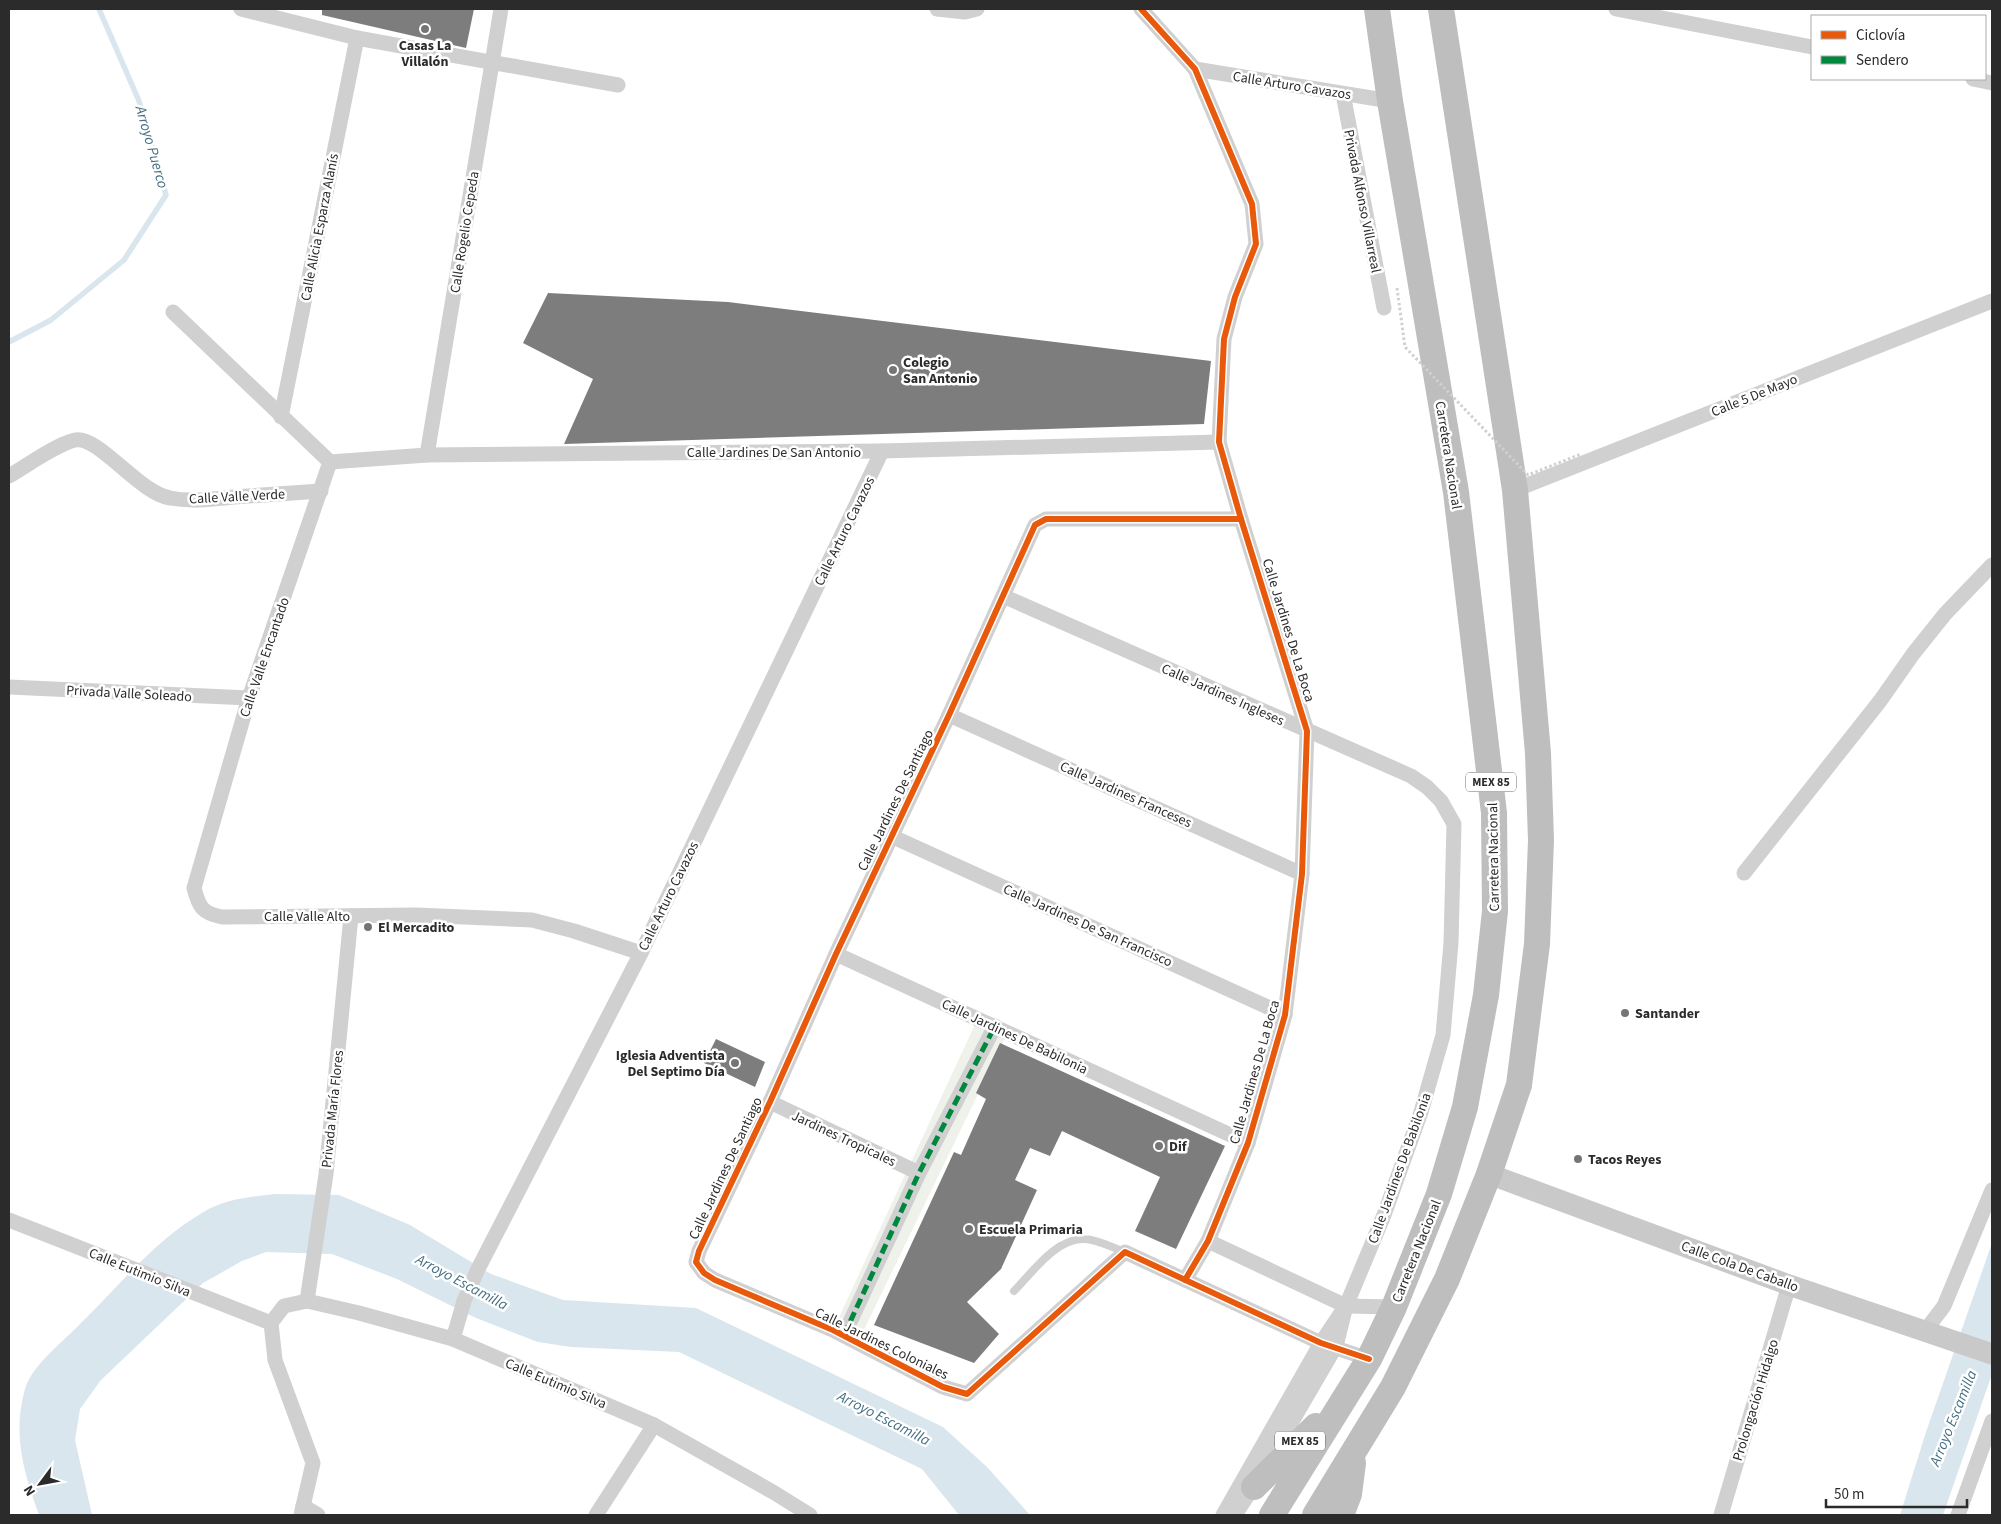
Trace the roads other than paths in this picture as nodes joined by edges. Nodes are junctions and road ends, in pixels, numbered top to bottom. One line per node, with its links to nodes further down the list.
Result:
1 (241, 9): 10 (street)
2 (501, 9): 12 (street, Calle Rogelio Cepeda)
3 (937, 9): 4 (street)
4 (977, 9)
5 (1141, 9): 13 (street, Calle Jardines De La Boca)
6 (1377, 9): 18 (highway, Carretera Nacional / MEX 85)
7 (1441, 9): 28 (highway)
8 (1616, 9): 9 (street)
9 (1670, 14): 11 (street)
10 (357, 38): 12 (street); 22 (street, Calle Alicia Esparza Alanís)
11 (1811, 47)
12 (492, 61): 16 (street); 25 (street, Calle Rogelio Cepeda)
13 (1195, 69): 17 (street, Calle Arturo Cavazos); 23 (street, Calle Jardines De La Boca)
14 (1978, 80): 15 (street)
15 (1992, 83)
16 (618, 85)
17 (1343, 94): 18 (street, Calle Arturo Cavazos); 20 (street, Privada Alfonso Villarreal)
18 (1390, 100): 61 (highway, Carretera Nacional / MEX 85)
19 (1992, 301): 28 (street, Calle 5 De Mayo)
20 (1384, 308)
21 (173, 312): 22 (street)
22 (281, 417): 26 (street)
23 (1219, 442): 24 (street, Calle Jardines De San Antonio); 30 (street, Calle Jardines De La Boca)
24 (882, 451): 25 (street, Calle Jardines De San Antonio); 43 (street, Calle Arturo Cavazos)
25 (427, 455): 26 (street, Calle Jardines De San Antonio)
26 (330, 462): 29 (street, Calle Valle Encantado)
27 (9, 476): 29 (street, Calle Valle Verde)
28 (1515, 490): 50 (highway)
29 (321, 491): 34 (street, Calle Valle Encantado)
30 (1241, 519): 32 (street, Calle Jardines De Santiago); 36 (street, Calle Jardines De La Boca)
31 (1992, 565): 39 (street)
32 (1003, 596): 35 (street, Calle Jardines De Santiago); 36 (street, Calle Jardines Ingleses)
33 (9, 687): 34 (street, Privada Valle Soleado)
34 (249, 698): 41 (street, Calle Valle Encantado)
35 (950, 714): 38 (street, Calle Jardines De Santiago); 40 (street, Calle Jardines Franceses)
36 (1307, 731): 37 (street, Calle Jardines Ingleses); 40 (street, Calle Jardines De La Boca)
37 (1454, 824): 60 (street, Calle Jardines De Babilonia)
38 (891, 836): 44 (street, Calle Jardines De Santiago); 45 (street, Calle Jardines De San Francisco)
39 (1744, 873)
40 (1302, 874): 45 (street, Calle Jardines De La Boca)
41 (208, 914): 42 (street, Calle Valle Alto)
42 (351, 916): 43 (street, Calle Valle Alto); 59 (street, Privada María Flores)
43 (641, 953): 65 (street, Calle Arturo Cavazos)
44 (836, 954): 46 (street, Calle Jardines De Babilonia); 47 (street, Calle Jardines De Santiago)
45 (1285, 1014): 48 (street, Calle Jardines De La Boca)
46 (995, 1026): 48 (street, Calle Jardines De Babilonia); 49 (street)
47 (770, 1102): 49 (street, Jardines Tropicales); 55 (street, Calle Jardines De Santiago)
48 (1248, 1143): 53 (street, Calle Jardines De La Boca)
49 (919, 1173): 64 (street)
50 (1489, 1174): 57 (main road, Calle Cola De Caballo); 73 (highway)
51 (1992, 1190): 63 (street)
52 (9, 1220): 62 (street, Calle Eutimio Silva)
53 (1208, 1241): 56 (street, Calle Jardines De La Boca); 60 (street)
54 (1125, 1252): 56 (street); 58 (lane); 64 (street, Calle Jardines Coloniales)
55 (704, 1273): 64 (street, Calle Jardines Coloniales)
56 (1185, 1280): 66 (street)
57 (1789, 1285): 63 (main road, Calle Cola De Caballo); 84 (street, Prolongación Hidalgo)
58 (1014, 1291)
59 (307, 1301): 62 (street, Calle Eutimio Silva); 65 (street, Calle Eutimio Silva)
60 (1346, 1306): 61 (street); 66 (street); 67 (street, Calle Jardines De Babilonia)
61 (1394, 1307): 69 (highway, Carretera Nacional / MEX 85)
62 (271, 1323): 75 (street)
63 (1929, 1332): 68 (main road, Calle Cola De Caballo)
64 (844, 1335)
65 (453, 1339): 72 (street, Calle Eutimio Silva)
66 (1321, 1343): 67 (street); 79 (street, MEX 85)
67 (1336, 1346): 69 (street); 74 (street, Calle Jardines De Babilonia)
68 (1992, 1354)
69 (1369, 1359): 70 (highway, Carretera Nacional / MEX 85)
70 (1346, 1396): 74 (highway, MEX 85); 81 (highway, Carretera Nacional / MEX 85)
71 (1992, 1421): 85 (street)
72 (654, 1425): 77 (street); 78 (street, Calle Eutimio Silva)
73 (1355, 1451): 82 (highway); 83 (highway)
74 (1254, 1487): 80 (street, MEX 85)
75 (302, 1511): 76 (street)
76 (318, 1515)
77 (596, 1515)
78 (810, 1515)
79 (1223, 1515)
80 (1235, 1515)
81 (1272, 1515)
82 (1315, 1515)
83 (1342, 1515)
84 (1721, 1515)
85 (1958, 1515)

